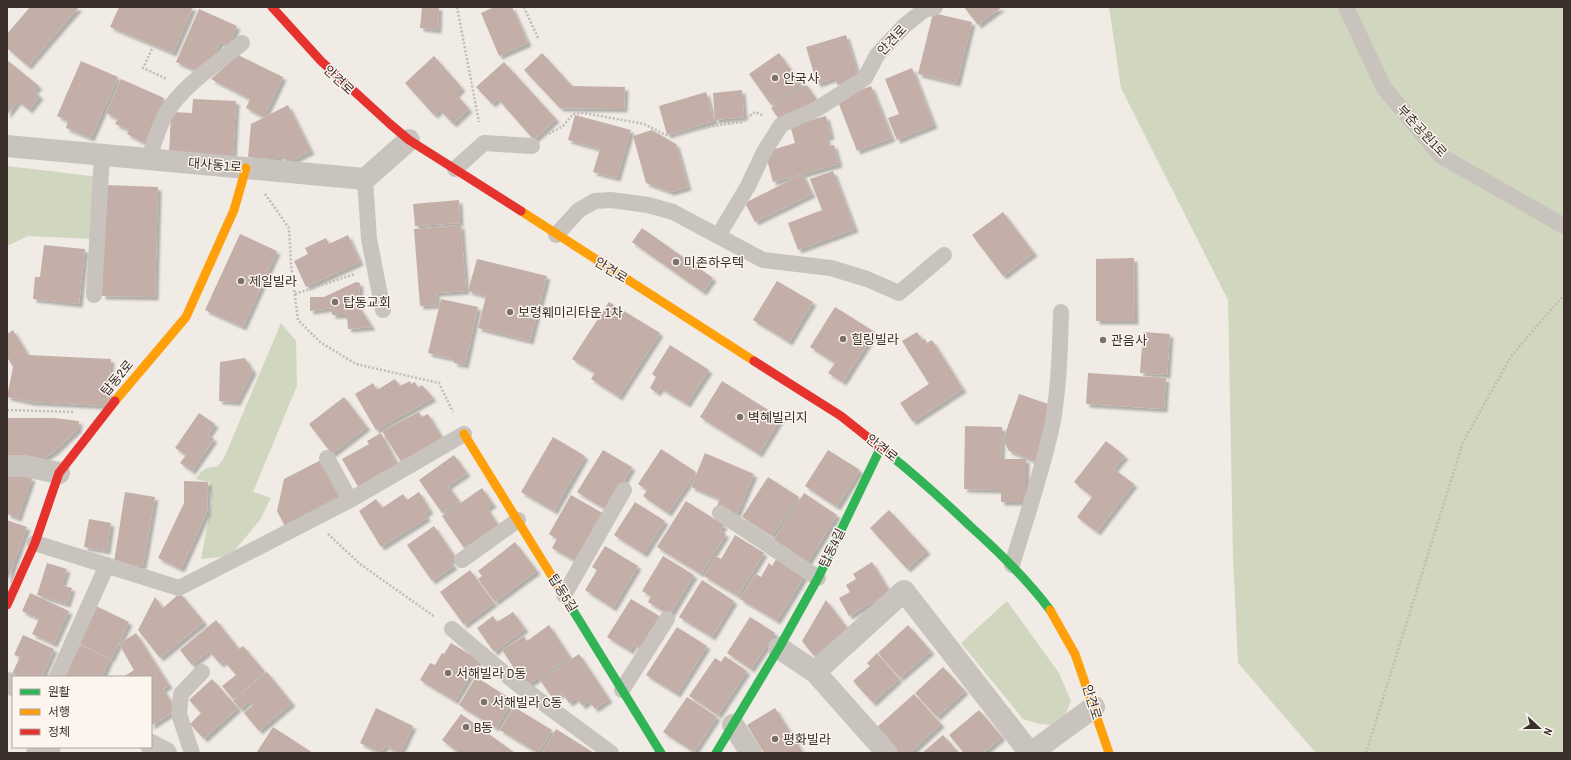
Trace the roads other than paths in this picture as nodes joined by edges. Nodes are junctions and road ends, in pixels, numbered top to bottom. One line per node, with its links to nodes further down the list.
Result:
1 (272, 7): 5 (street, 안견로)
2 (935, 7): 15 (lane, 안견로)
3 (1346, 7): 13 (lane, 부춘공원1로)
4 (242, 43): 9 (lane)
5 (409, 140): 11 (street, 안견로); 12 (street)
6 (7, 146): 8 (street, 대사동1로)
7 (532, 146): 11 (lane)
8 (102, 155): 9 (street, 대사동1로); 17 (lane)
9 (149, 159): 10 (street, 대사동1로)
10 (246, 168): 12 (street, 대사동1로); 24 (street, 탑동2로)
11 (455, 169): 14 (street, 안견로)
12 (365, 179): 18 (lane)
13 (1564, 226)
14 (556, 235): 15 (lane); 21 (street, 안견로)
15 (718, 236): 16 (lane)
16 (944, 255)
17 (94, 295)
18 (383, 310)
19 (1061, 312): 32 (lane)
20 (464, 434): 26 (lane); 28 (street, 탑동5길)
21 (881, 447): 32 (street, 안견로); 33 (street, 탑동4길)
22 (327, 458): 26 (lane)
23 (7, 466): 24 (street)
24 (59, 473): 29 (street, 탑동2로)
25 (624, 490): 34 (lane)
26 (350, 500): 31 (lane)
27 (720, 513): 33 (lane)
28 (518, 520): 30 (lane); 34 (street, 탑동5길)
29 (36, 542): 31 (lane); 35 (street, 탑동2로)
30 (462, 560)
31 (107, 565): 41 (lane)
32 (1012, 565): 43 (street, 안견로)
33 (818, 578): 38 (street, 탑동4길)
34 (564, 595): 42 (street, 탑동5길)
35 (7, 605)
36 (667, 620): 42 (lane)
37 (452, 629): 50 (lane)
38 (779, 648): 40 (street); 44 (street, 탑동4길)
39 (202, 672): 49 (lane)
40 (815, 672): 54 (street); 55 (street)
41 (57, 676)
42 (622, 690): 51 (street, 탑동5길)
43 (1094, 707): 55 (street); 56 (street, 안견로)
44 (733, 725): 52 (street, 탑동4길); 53 (street)
45 (152, 745): 48 (street)
46 (48, 748): 47 (street)
47 (37, 753)
48 (166, 753)
49 (192, 753)
50 (611, 753)
51 (661, 753)
52 (716, 753)
53 (751, 753)
54 (887, 753)
55 (1031, 753)
56 (1108, 753)

